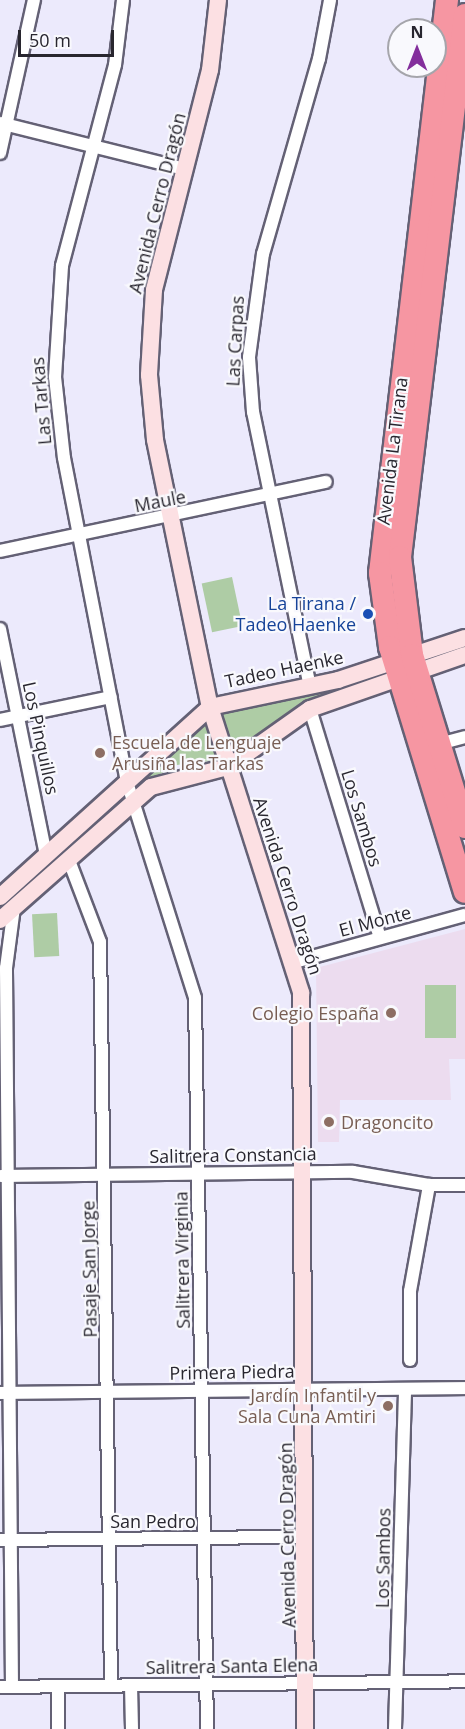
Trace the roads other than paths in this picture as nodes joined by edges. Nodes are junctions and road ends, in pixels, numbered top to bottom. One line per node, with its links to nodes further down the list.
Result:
1 (33, 0): 7 (street)
2 (123, 0): 8 (street, Las Tarkas)
3 (218, 0): 10 (street, Avenida Cerro Dragón)
4 (330, 0): 12 (street, Las Carpas)
5 (447, 0): 19 (highway, Avenida La Tirana)
6 (465, 15): 19 (highway, Avenida La Tirana)
7 (4, 124): 8 (street); 9 (street)
8 (93, 146): 10 (street); 14 (street, Las Tarkas)
9 (0, 153)
10 (184, 169): 13 (street, Avenida Cerro Dragón)
11 (326, 482): 12 (street, Maule)
12 (270, 498): 13 (street, Maule); 20 (street, Las Carpas)
13 (171, 518): 14 (street, Maule); 22 (street, Avenida Cerro Dragón)
14 (79, 536): 15 (street, Maule); 21 (street, Las Tarkas)
15 (0, 551)
16 (0, 629): 24 (street, Los Pinquillos)
17 (465, 638): 19 (street, Tadeo Haenke)
18 (465, 655): 19 (street, Tadeo Haenke)
19 (405, 666): 20 (street, Tadeo Haenke); 23 (street, Tadeo Haenke); 27 (highway, Avenida La Tirana); 34 (highway, Avenida La Tirana)
20 (310, 687): 22 (street, Tadeo Haenke)
21 (111, 697): 24 (street); 29 (street, Las Tarkas)
22 (210, 707): 28 (street, Avenida Cerro Dragón); 29 (street, Tadeo Haenke)
23 (310, 709): 28 (street, Tadeo Haenke); 39 (street, Los Sambos)
24 (18, 716): 25 (street); 32 (street, Los Pinquillos)
25 (0, 720)
26 (465, 737): 27 (street)
27 (439, 744): 31 (highway, Avenida La Tirana)
28 (228, 767): 30 (street, Tadeo Haenke); 40 (street, Avenida Cerro Dragón)
29 (127, 782): 30 (street, Las Tarkas); 32 (street, Tadeo Haenke)
30 (132, 801): 33 (street, Tadeo Haenke); 42 (street, Salitrera Virginia)
31 (465, 827)
32 (46, 855): 35 (street, Tadeo Haenke)
33 (68, 858): 36 (street, Tadeo Haenke); 43 (street, Pasaje San Jorge)
34 (465, 892)
35 (0, 897)
36 (14, 907): 38 (street, Tadeo Haenke); 44 (street)
37 (465, 915): 39 (street, El Monte)
38 (0, 920)
39 (380, 938): 40 (street, El Monte)
40 (294, 962): 41 (street, Avenida Cerro Dragón)
41 (304, 1173): 42 (street, Salitrera Constancia); 45 (street, Salitrera Constancia); 50 (street, Avenida Cerro Dragón)
42 (199, 1174): 43 (street, Salitrera Constancia); 51 (street, Salitrera Virginia)
43 (106, 1175): 44 (street, Salitrera Constancia); 52 (street, Pasaje San Jorge)
44 (4, 1176): 53 (street)
45 (429, 1185): 46 (street, Salitrera Constancia); 47 (street)
46 (465, 1185)
47 (410, 1360)
48 (465, 1388): 49 (street, Primera Piedra)
49 (405, 1389): 50 (street, Primera Piedra); 59 (street, Los Sambos)
50 (305, 1390): 51 (street, Primera Piedra); 54 (street, Avenida Cerro Dragón)
51 (202, 1391): 52 (street, Primera Piedra); 55 (street, Salitrera Virginia)
52 (108, 1392): 53 (street, Primera Piedra); 56 (street, Pasaje San Jorge)
53 (5, 1393): 57 (street)
54 (306, 1537): 55 (street, San Pedro); 60 (street, Avenida Cerro Dragón)
55 (204, 1538): 56 (street, San Pedro); 61 (street, Salitrera Virginia)
56 (110, 1539): 57 (street, San Pedro); 64 (street, Pasaje San Jorge)
57 (5, 1540): 65 (street)
58 (465, 1681): 59 (street, Salitrera Santa Elena)
59 (398, 1682): 60 (street, Salitrera Santa Elena); 70 (street, Los Sambos)
60 (308, 1683): 61 (street, Salitrera Santa Elena); 69 (street, Avenida Cerro Dragón)
61 (207, 1684): 62 (street, Salitrera Santa Elena); 68 (street, Salitrera Virginia)
62 (131, 1685): 64 (street, Salitrera Santa Elena); 67 (street)
63 (57, 1686): 64 (street, Salitrera Santa Elena); 65 (street, Salitrera Santa Elena); 66 (street)
64 (111, 1686)
65 (6, 1687)
66 (58, 1729)
67 (132, 1729)
68 (207, 1729)
69 (305, 1729)
70 (395, 1729)

